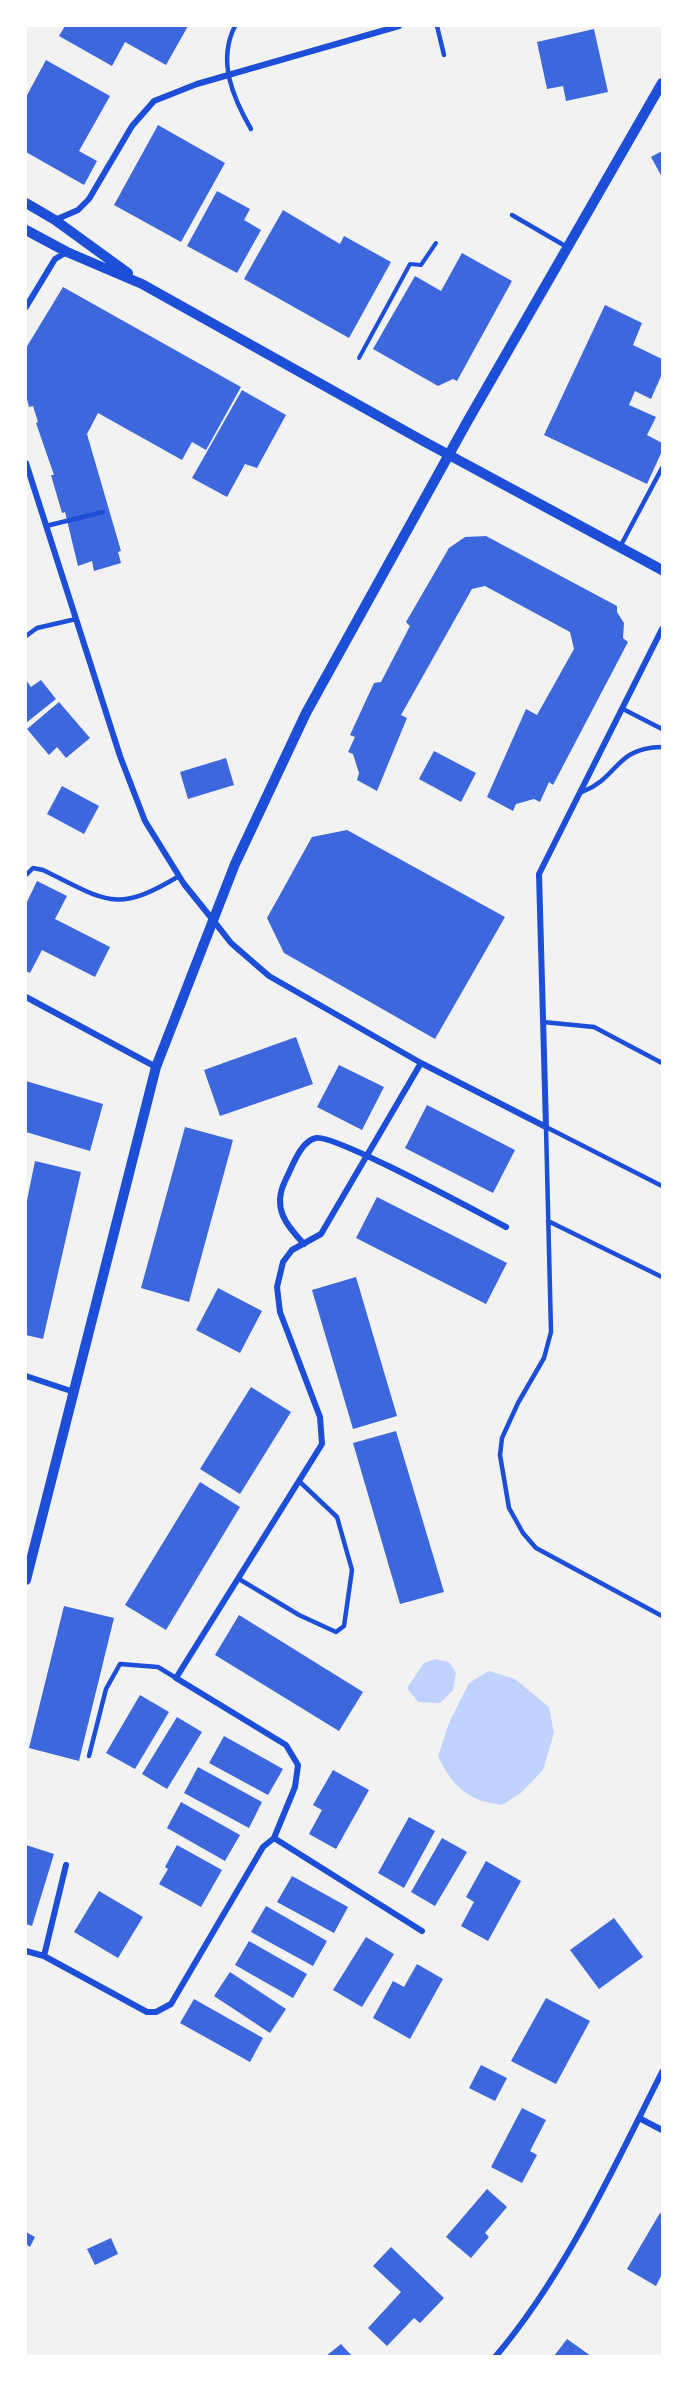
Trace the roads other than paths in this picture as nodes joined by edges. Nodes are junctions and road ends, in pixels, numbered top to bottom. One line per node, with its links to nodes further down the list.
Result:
1 (235, 26): 5 (lane)
2 (399, 26): 5 (street)
3 (437, 26): 4 (lane)
4 (444, 55)
5 (229, 76): 7 (lane); 10 (street)
6 (663, 83): 12 (street)
7 (251, 129)
8 (26, 203): 10 (street)
9 (512, 215): 12 (lane)
10 (55, 220): 14 (street)
11 (26, 230): 13 (street)
12 (567, 247): 16 (street)
13 (68, 252): 14 (street); 15 (street)
14 (142, 284): 16 (street)
15 (26, 307)
16 (450, 456): 21 (street); 32 (street)
17 (26, 463): 20 (street)
18 (663, 468): 21 (lane)
19 (103, 512): 20 (lane)
20 (46, 526): 23 (street)
21 (620, 547): 22 (street)
22 (663, 570)
23 (76, 619): 25 (lane); 31 (street)
24 (663, 629): 26 (street)
25 (26, 636)
26 (623, 709): 27 (lane); 29 (street)
27 (663, 729)
28 (663, 747): 29 (lane)
29 (582, 792): 34 (street)
30 (26, 875): 31 (lane)
31 (179, 876): 32 (street)
32 (213, 920): 35 (street); 37 (street)
33 (26, 997): 37 (street)
34 (543, 1022): 36 (lane); 38 (street)
35 (421, 1063): 38 (street); 39 (street)
36 (663, 1063)
37 (156, 1067): 46 (street)
38 (546, 1127): 40 (lane); 41 (lane)
39 (367, 1156): 42 (street); 43 (street); 43 (street)
40 (663, 1186)
41 (548, 1221): 44 (lane); 50 (lane)
42 (506, 1227)
43 (304, 1244): 47 (street)
44 (663, 1277)
45 (26, 1376): 46 (street)
46 (75, 1392): 49 (street)
47 (300, 1482): 48 (street); 48 (lane)
48 (239, 1579): 51 (street)
49 (26, 1580)
50 (663, 1616)
51 (176, 1678): 52 (lane); 53 (street)
52 (89, 1756)
53 (274, 1839): 55 (street); 57 (street)
54 (66, 1865): 57 (street)
55 (422, 1931)
56 (26, 1951): 57 (street)
57 (44, 1956)
58 (663, 2072): 59 (street)
59 (639, 2118): 60 (street); 61 (street)
60 (663, 2130)
61 (496, 2356)

